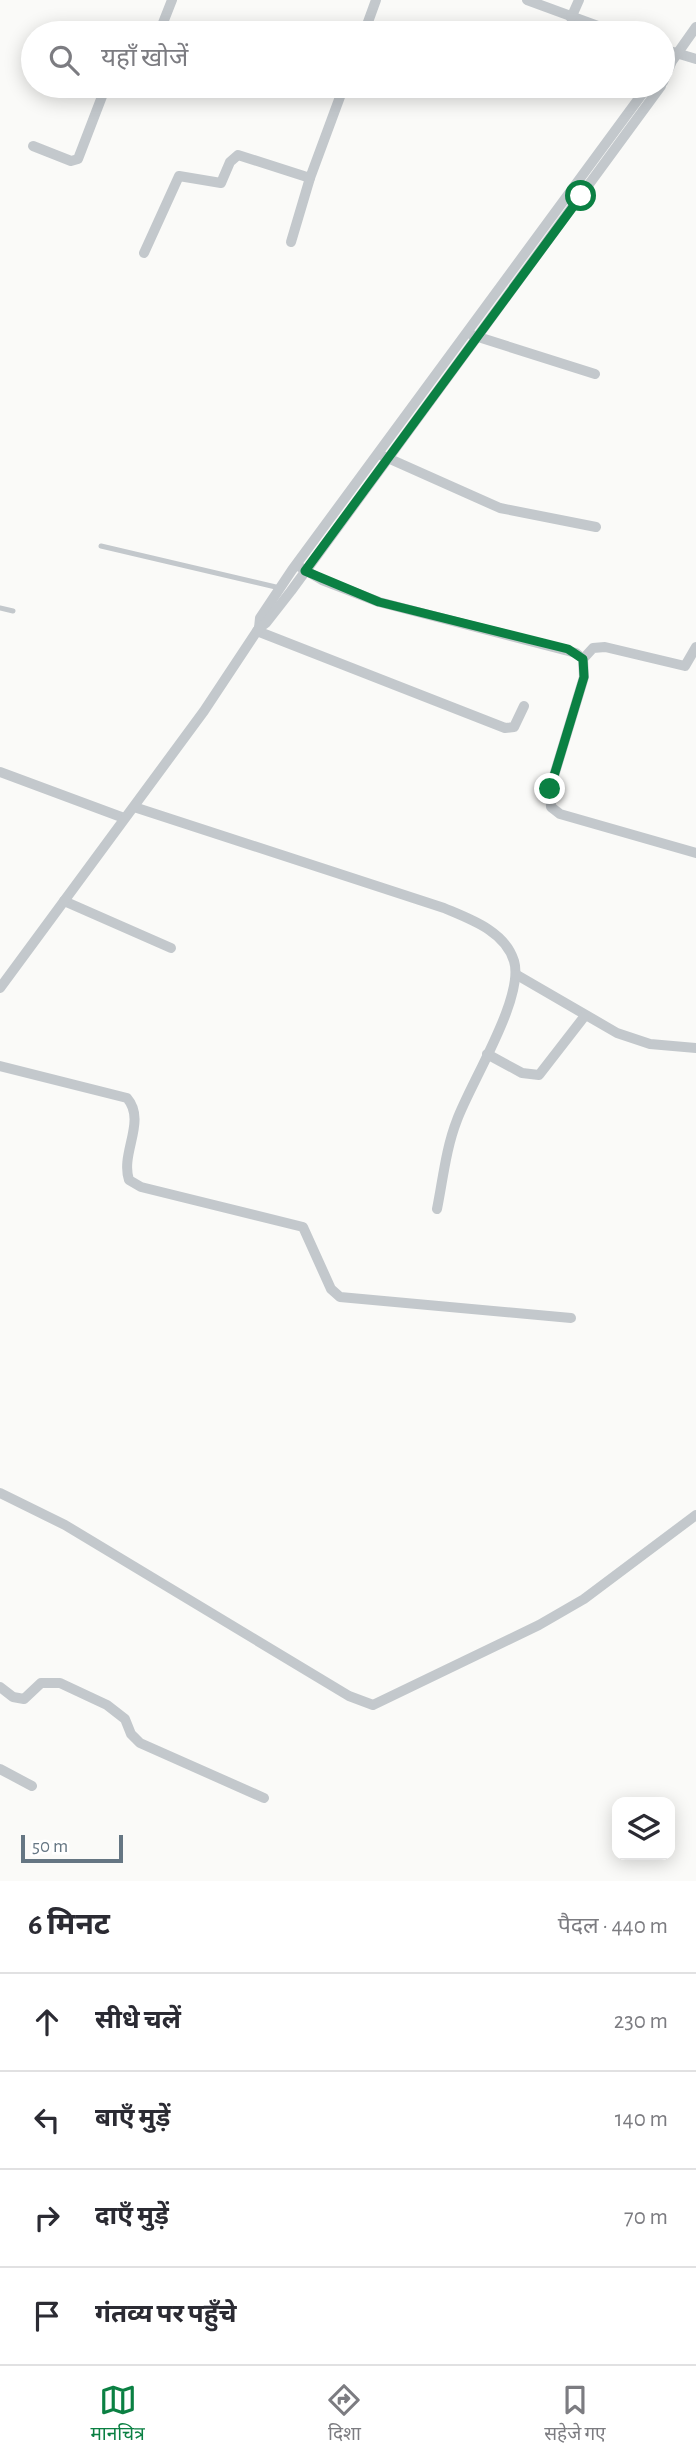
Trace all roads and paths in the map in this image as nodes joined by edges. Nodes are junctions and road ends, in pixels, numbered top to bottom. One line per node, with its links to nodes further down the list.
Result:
1 (172, 0): 6 (street)
2 (376, 0): 7 (street)
3 (527, 0): 5 (street)
4 (579, 0): 5 (street)
5 (571, 18): 8 (street)
6 (164, 21)
7 (368, 21)
8 (580, 21)
9 (696, 27): 10 (street)
10 (675, 56)
11 (696, 59): 12 (street)
12 (675, 61)
13 (101, 98): 17 (street)
14 (340, 98): 18 (street)
15 (639, 98): 19 (street)
16 (652, 98): 20 (street)
17 (33, 146)
18 (310, 178): 21 (street); 22 (street)
19 (554, 210): 20 (street); 23 (street)
20 (565, 218): 23 (street)
21 (291, 242)
22 (144, 253)
23 (472, 334): 24 (street); 25 (street)
24 (595, 374)
25 (382, 455): 26 (street); 28 (street)
26 (596, 527)
27 (101, 546): 29 (lane)
28 (301, 567): 29 (street); 32 (street); 34 (street)
29 (280, 588): 32 (street)
30 (0, 608): 31 (lane)
31 (13, 611)
32 (258, 629): 35 (street); 37 (street)
33 (696, 646): 34 (street)
34 (583, 659): 39 (street)
35 (524, 706)
36 (0, 772): 38 (street)
37 (134, 807): 38 (street); 42 (street)
38 (124, 818): 40 (street)
39 (696, 853)
40 (64, 901): 41 (street); 43 (street)
41 (171, 948)
42 (517, 975): 44 (street); 46 (street)
43 (0, 988)
44 (584, 1017): 45 (street); 46 (street)
45 (696, 1048)
46 (487, 1054): 48 (street)
47 (0, 1066): 49 (street)
48 (437, 1209)
49 (571, 1318)
50 (0, 1493): 51 (street)
51 (696, 1515)
52 (0, 1687): 55 (street)
53 (0, 1769): 54 (street)
54 (32, 1786)
55 (264, 1798)

